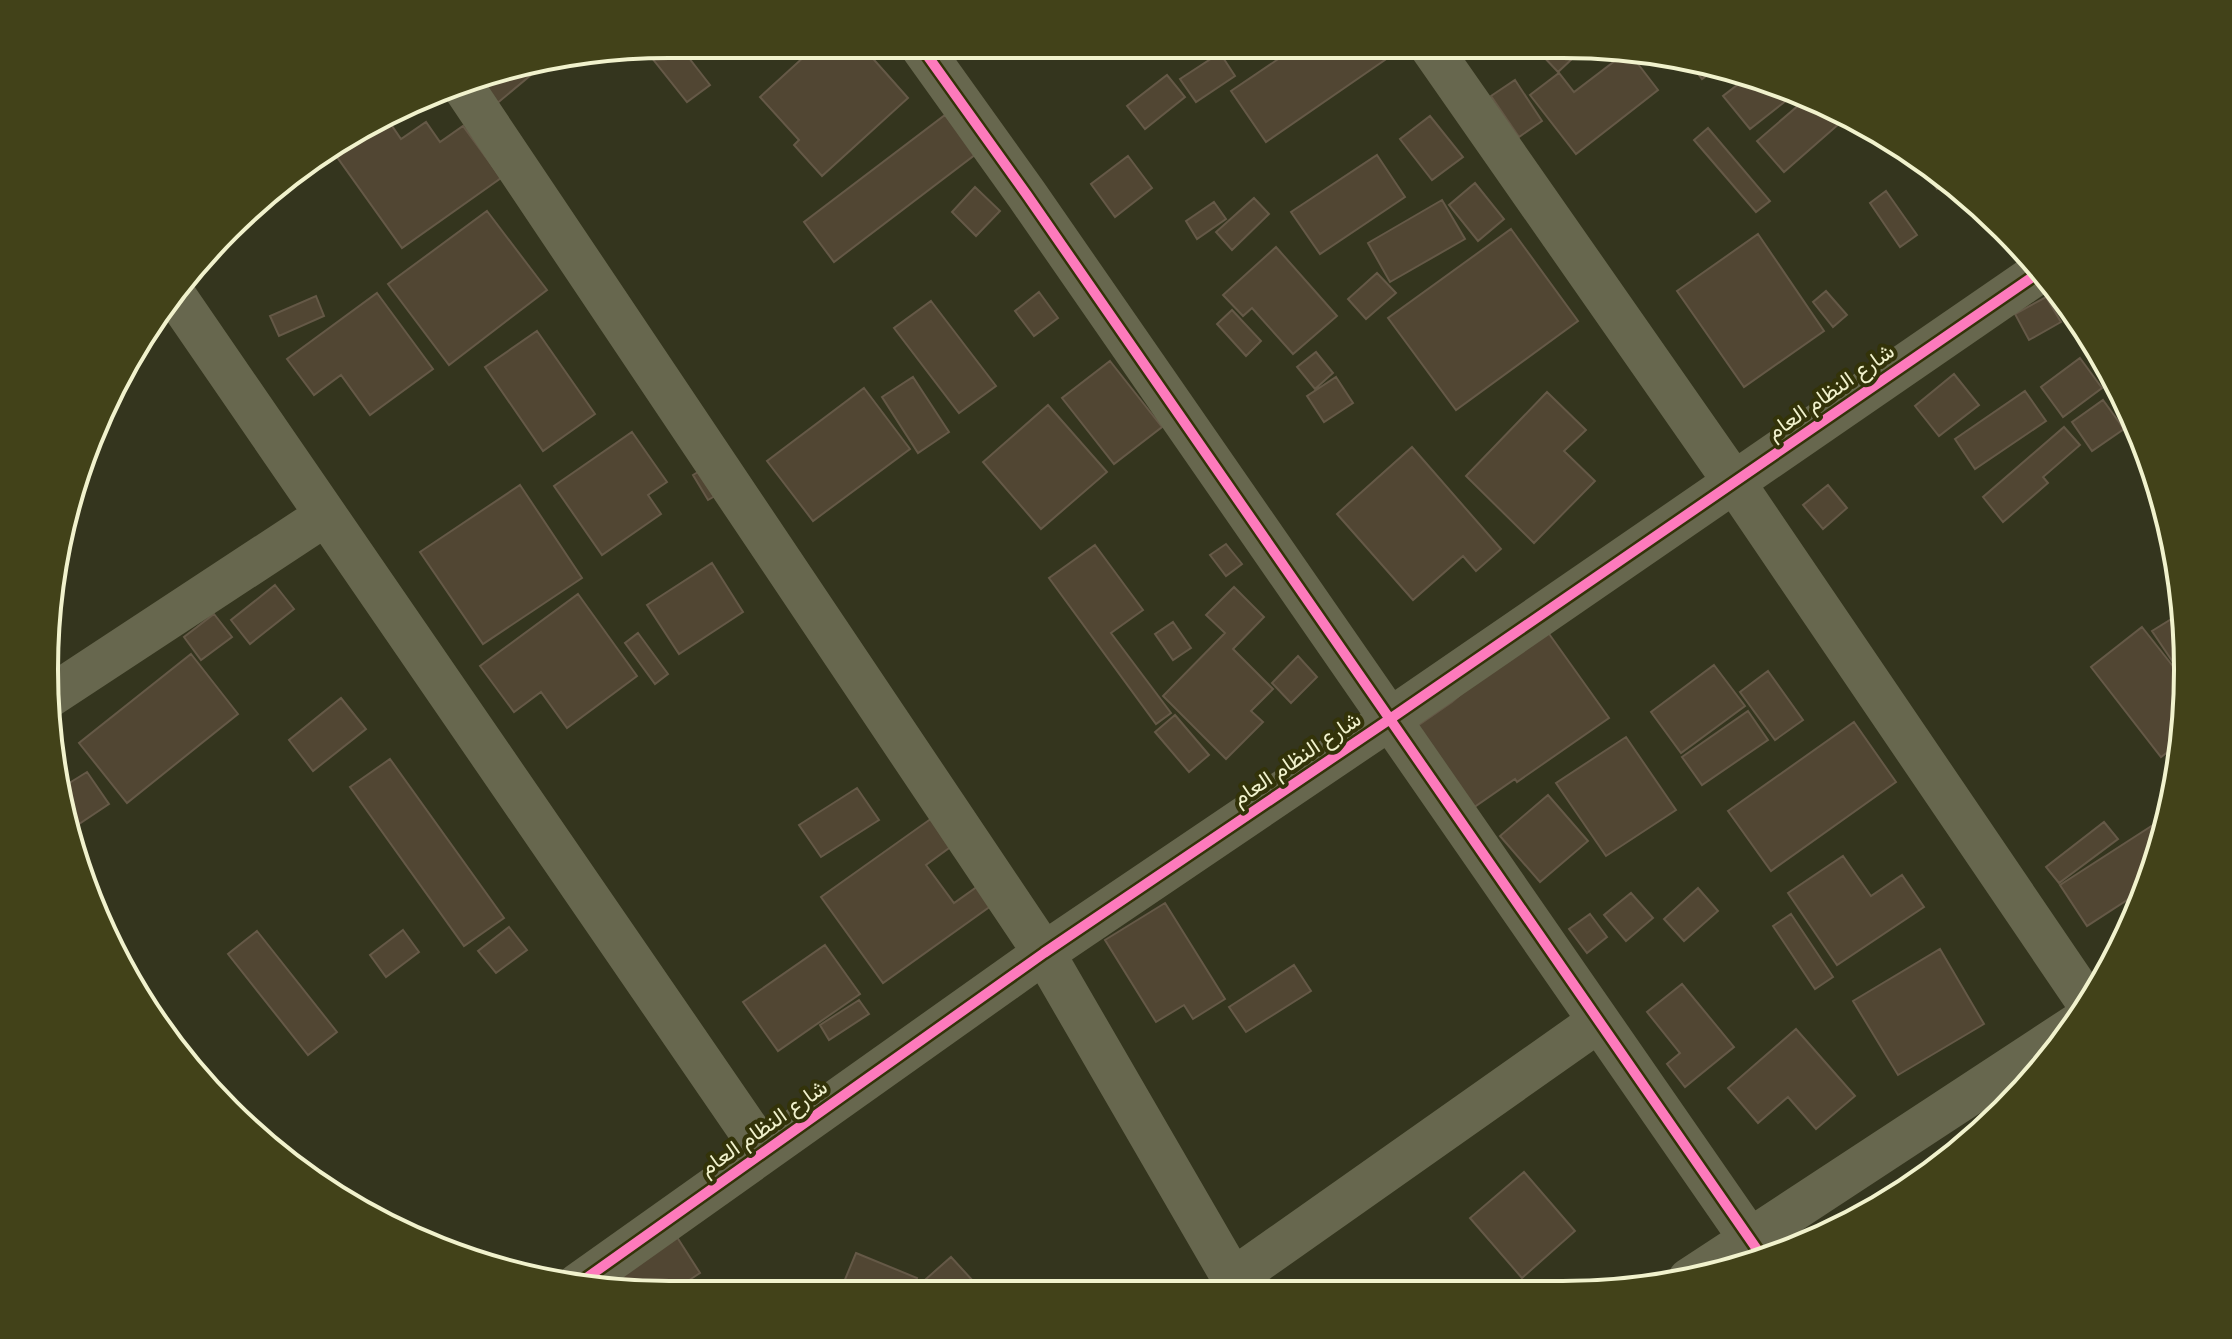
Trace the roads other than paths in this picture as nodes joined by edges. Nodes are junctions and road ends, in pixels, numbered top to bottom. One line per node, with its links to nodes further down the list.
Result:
1 (929, 58): 9 (street)
2 (1438, 58): 6 (street)
3 (467, 92): 10 (street)
4 (2032, 277): 6 (street, شارع النظام العام)
5 (180, 303): 7 (street)
6 (1734, 482): 9 (street, شارع النظام العام); 11 (street)
7 (326, 515): 8 (street); 14 (street)
8 (59, 691)
9 (1390, 719): 10 (street, شارع النظام العام); 12 (street)
10 (1044, 953): 14 (street, شارع النظام العام); 17 (street)
11 (2081, 993)
12 (1599, 1021): 15 (street); 18 (street)
13 (2043, 1048): 15 (street)
14 (763, 1151): 16 (street, شارع النظام العام)
15 (1756, 1248)
16 (589, 1276)
17 (1237, 1281)
18 (1247, 1281)

